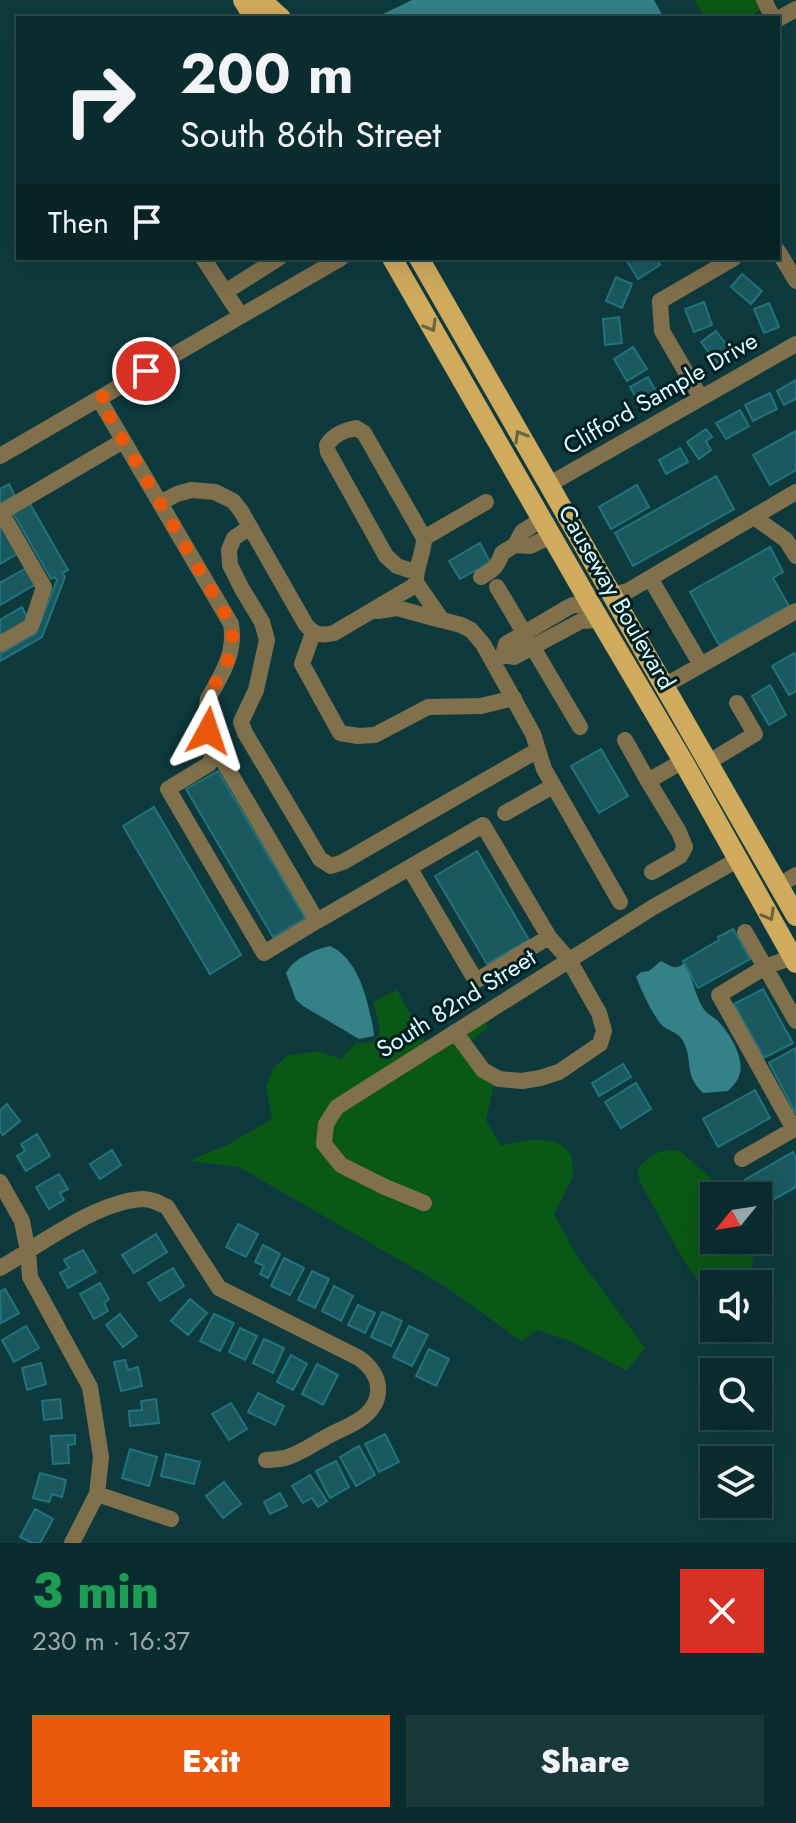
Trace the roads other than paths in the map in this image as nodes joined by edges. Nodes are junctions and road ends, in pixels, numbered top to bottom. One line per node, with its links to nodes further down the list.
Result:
1 (261, 0): 2 (main road)
2 (280, 16)
3 (780, 254): 10 (street)
4 (204, 260): 11 (street)
5 (276, 260): 11 (street)
6 (338, 260): 12 (street)
7 (393, 260): 18 (main road, Causeway Boulevard, one-way to 18)
8 (420, 260): 19 (main road, Causeway Boulevard, one-way to 8)
9 (731, 260): 14 (street)
10 (796, 281)
11 (225, 292): 12 (street)
12 (241, 316): 15 (street)
13 (796, 344): 14 (street, Clifford Sample Drive)
14 (701, 398): 19 (street, Clifford Sample Drive)
15 (99, 399): 16 (street); 17 (street)
16 (123, 441): 22 (street); 23 (street)
17 (0, 456)
18 (507, 458): 26 (main road, Causeway Boulevard); 33 (main road)
19 (548, 485): 33 (main road, Causeway Boulevard)
20 (796, 492): 24 (street)
21 (486, 502): 27 (street)
22 (160, 503): 25 (street); 49 (street)
23 (1, 512): 40 (street)
24 (754, 517): 28 (street); 31 (street)
25 (250, 527): 38 (street); 50 (street)
26 (546, 528): 29 (street); 35 (main road, Causeway Boulevard)
27 (424, 538): 30 (street); 30 (street)
28 (796, 556)
29 (481, 577)
30 (416, 578): 36 (street); 37 (street)
31 (650, 578): 33 (street); 42 (street)
32 (497, 587): 39 (street)
33 (611, 595): 43 (main road, Causeway Boulevard)
34 (796, 611): 42 (street)
35 (595, 613): 39 (street); 47 (main road); 51 (main road, Causeway Boulevard)
36 (363, 616): 37 (street); 38 (street)
37 (442, 620): 41 (street)
38 (313, 633): 44 (street)
39 (528, 640): 41 (street); 46 (street)
40 (0, 644)
41 (498, 658): 44 (street)
42 (701, 665): 43 (street)
43 (664, 686): 47 (main road, Causeway Boulevard)
44 (514, 698): 50 (street)
45 (737, 703): 52 (street)
46 (580, 727)
47 (692, 736): 52 (main road, Causeway Boulevard)
48 (625, 740): 53 (street)
49 (216, 750): 62 (street); 62 (street)
50 (538, 750): 54 (street)
51 (683, 761): 53 (street); 56 (main road, Causeway Boulevard); 59 (main road)
52 (707, 763): 59 (main road, Causeway Boulevard)
53 (648, 781): 58 (street)
54 (553, 786): 55 (street); 60 (street)
55 (505, 813)
56 (739, 859): 65 (main road, Causeway Boulevard, one-way to 65); 66 (street, South 82nd Street)
57 (410, 869): 62 (street); 64 (street); 64 (street)
58 (652, 872)
59 (787, 880): 61 (main road, Causeway Boulevard)
60 (620, 902)
61 (796, 916)
62 (317, 921)
63 (745, 932): 67 (street)
64 (549, 937): 66 (street)
65 (795, 959): 67 (street)
66 (569, 960): 69 (street, South 82nd Street); 69 (street)
67 (765, 967): 68 (street); 70 (street)
68 (796, 1021)
69 (455, 1032): 73 (street, South 82nd Street)
70 (795, 1128): 71 (street)
71 (742, 1159)
72 (0, 1182): 74 (street)
73 (424, 1203)
74 (28, 1252): 75 (street); 76 (street); 77 (street)
75 (0, 1268)
76 (266, 1460)
77 (97, 1494): 78 (street); 79 (street)
78 (171, 1519)
79 (72, 1543)

